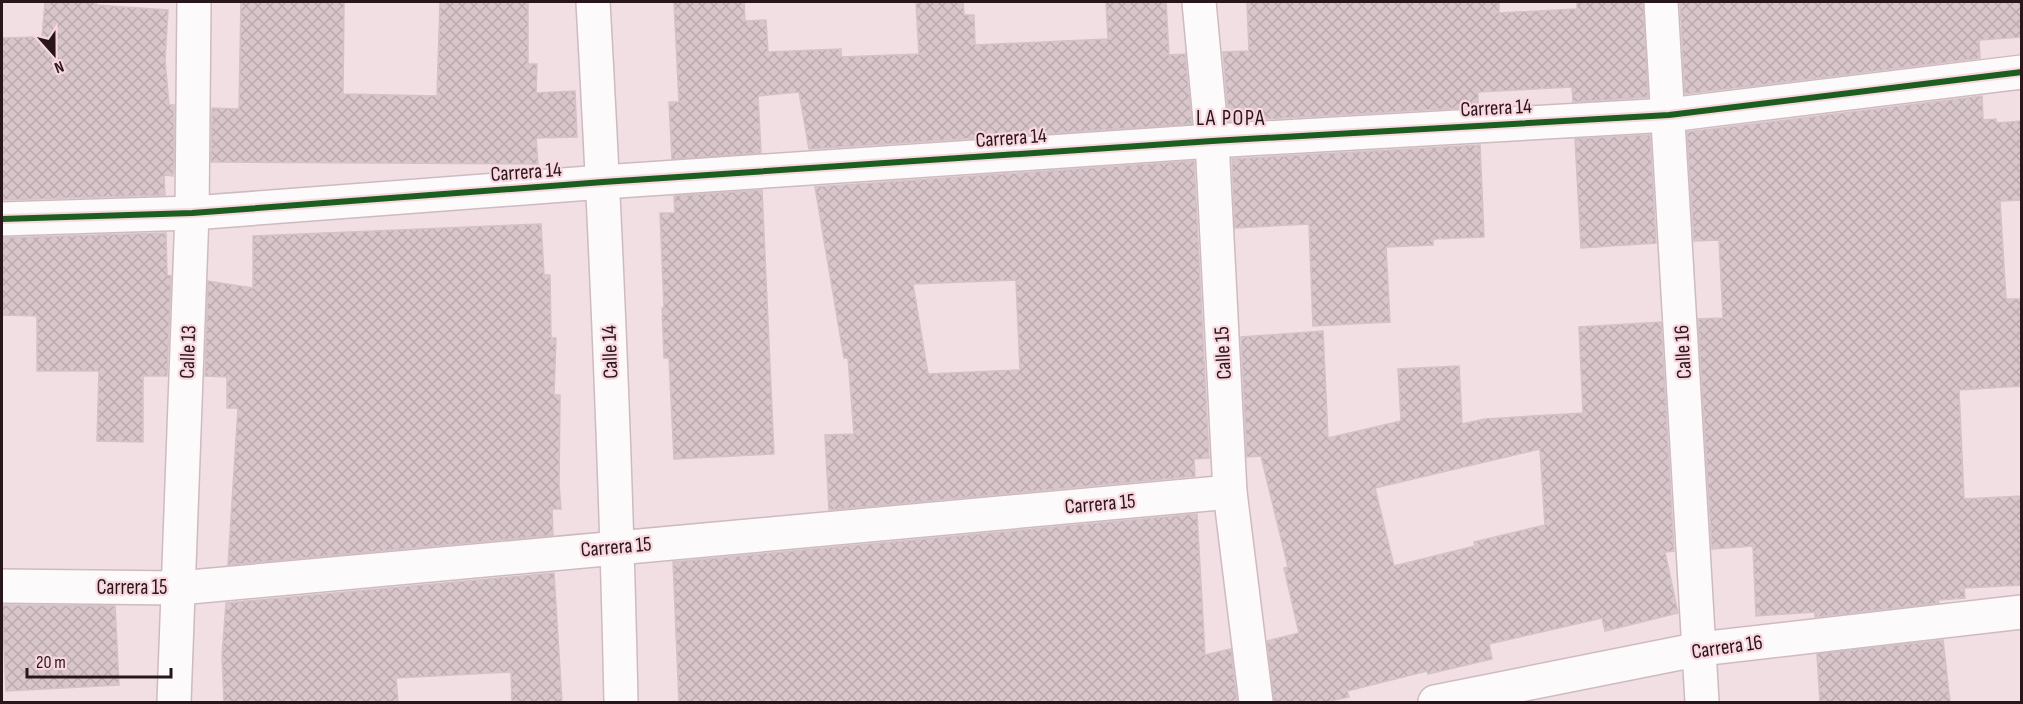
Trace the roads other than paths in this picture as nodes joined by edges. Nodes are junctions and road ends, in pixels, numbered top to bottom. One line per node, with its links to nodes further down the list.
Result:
1 (194, 2): 9 (street, Calle 13)
2 (593, 2): 8 (street, Calle 14)
3 (1199, 2): 7 (street, Calle 15)
4 (1661, 2): 6 (street, Calle 16)
5 (2022, 72): 6 (street, Carrera 14)
6 (1669, 115): 7 (street, Carrera 14); 16 (street, Calle 16)
7 (1212, 141): 8 (street, Carrera 14); 11 (street, Calle 15)
8 (603, 182): 9 (street, Carrera 14); 12 (street, Calle 14)
9 (192, 213): 10 (street, Carrera 14); 14 (street, Calle 13)
10 (2, 219)
11 (1230, 492): 12 (street, Carrera 15); 19 (street, Calle 15)
12 (618, 547): 14 (street, Carrera 15); 18 (street, Calle 14)
13 (2, 586): 14 (street, Carrera 15)
14 (179, 588): 17 (street, Calle 13)
15 (2022, 612): 16 (street, Carrera 16)
16 (1700, 649): 20 (street, Carrera 16); 21 (street, Calle 16)
17 (174, 702)
18 (621, 702)
19 (1256, 702)
20 (1435, 702)
21 (1702, 702)

